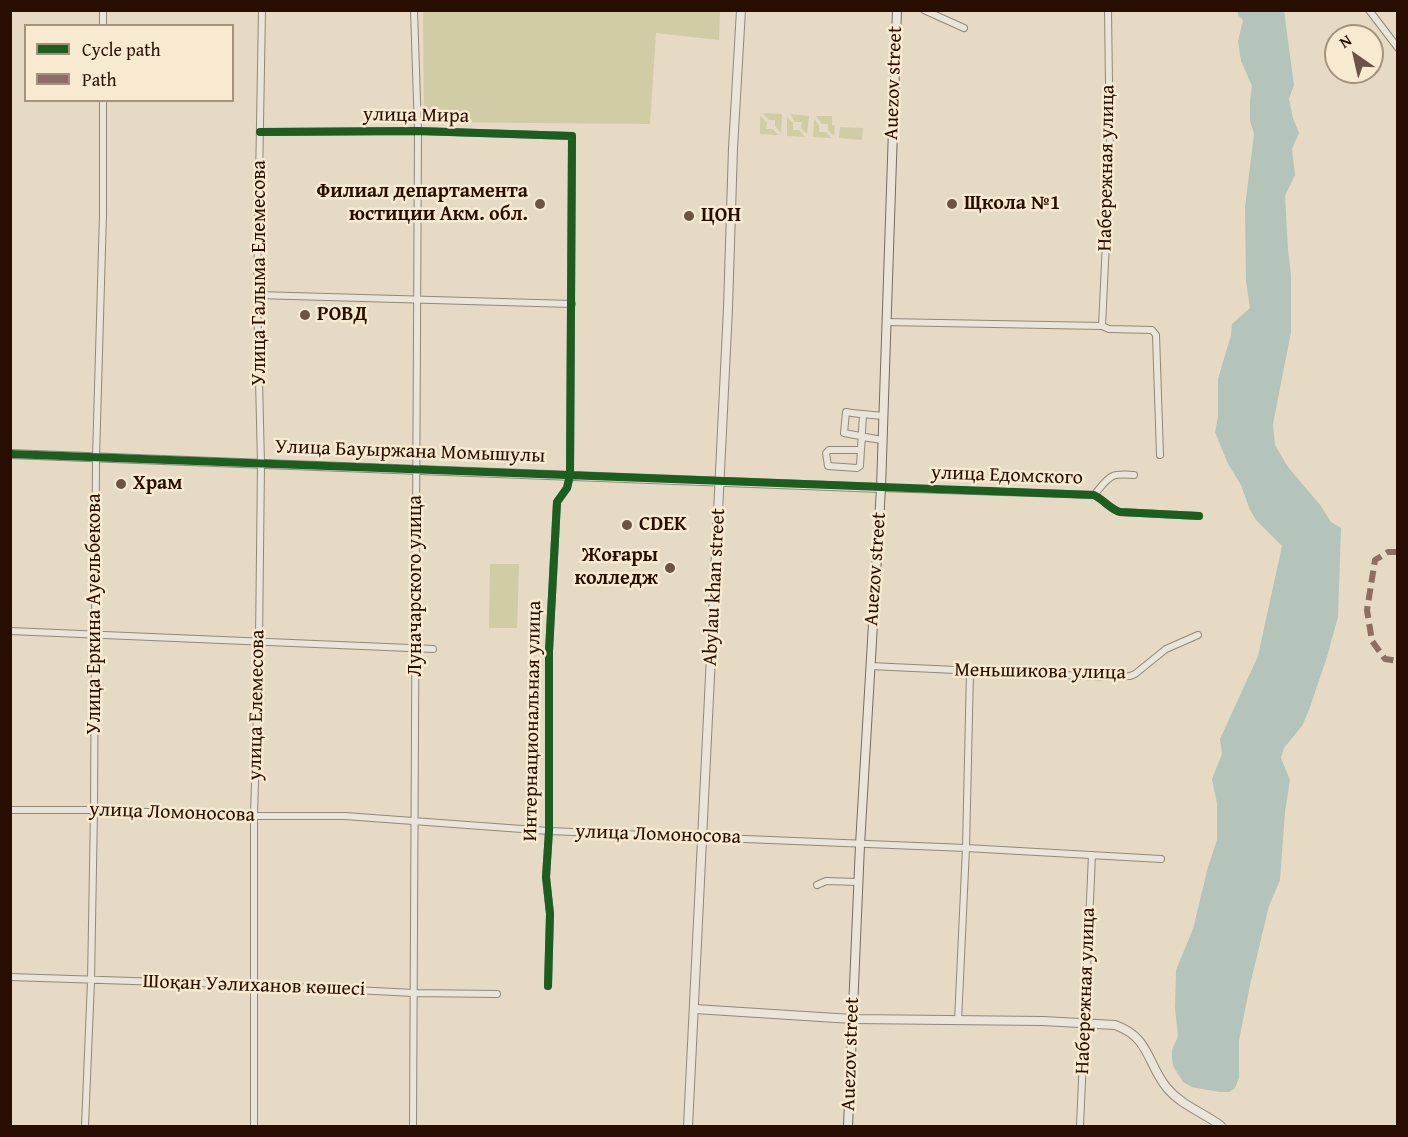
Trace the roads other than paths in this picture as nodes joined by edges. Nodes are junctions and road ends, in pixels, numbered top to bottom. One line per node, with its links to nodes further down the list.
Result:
1 (262, 10): 12 (street, Улица Галыма Елемесова)
2 (414, 10): 11 (street, Луначарского улица)
3 (741, 10): 31 (street, Abylau khan street)
4 (897, 10): 17 (main road, Auezov street)
5 (924, 10): 8 (street)
6 (1108, 10): 18 (street, Набережная улица)
7 (1369, 10): 9 (street)
8 (964, 28)
9 (1398, 48)
10 (103, 102): 26 (street, Улица Еркина Ауельбекова)
11 (418, 131): 12 (street, улица Мира); 13 (street, улица Мира); 15 (street, Луначарского улица)
12 (260, 132): 14 (street, Улица Галыма Елемесова)
13 (572, 136): 16 (street, Интернациональная улица)
14 (257, 294): 15 (street); 27 (street, Улица Галыма Елемесова)
15 (417, 299): 16 (street); 28 (street, Луначарского улица)
16 (572, 304): 29 (street, Интернациональная улица)
17 (886, 322): 18 (street); 20 (main road, Auezov street)
18 (1102, 326): 25 (street)
19 (863, 414): 20 (street); 21 (street); 21 (street)
20 (883, 416): 22 (main road, Auezov street)
21 (862, 436): 22 (street); 23 (street)
22 (882, 440): 32 (main road, Auezov street)
23 (861, 450): 23 (street)
24 (10, 454): 26 (street, Улица Бауыржана Момышулы)
25 (1160, 455)
26 (96, 457): 27 (street, Улица Бауыржана Момышулы); 36 (street, Улица Еркина Ауельбекова)
27 (261, 464): 28 (street, Улица Бауыржана Момышулы); 38 (street, улица Елемесова)
28 (417, 468): 29 (street, Улица Бауыржана Момышулы); 39 (street, Луначарского улица)
29 (570, 475): 31 (street, Улица Бауыржана Момышулы); 47 (street, Интернациональная улица)
30 (1134, 475): 33 (street)
31 (720, 481): 32 (street, Улица Бауыржана Момышулы); 48 (street, Abylau khan street)
32 (881, 488): 33 (street, улица Едомского); 41 (main road, Auezov street)
33 (1094, 495): 34 (street, улица Едомского)
34 (1199, 516)
35 (10, 631): 36 (street)
36 (96, 633): 38 (street); 44 (street, Улица Еркина Ауельбекова)
37 (1198, 635): 42 (street, Меньшикова улица)
38 (259, 641): 39 (street); 45 (street, улица Елемесова)
39 (416, 648): 40 (street); 46 (street, Луначарского улица)
40 (434, 649)
41 (870, 666): 42 (street, Меньшикова улица); 49 (main road, Auezov street)
42 (970, 671): 50 (street)
43 (10, 810): 44 (street, улица Ломоносова)
44 (94, 810): 45 (street, улица Ломоносова); 56 (street, Улица Еркина Ауельбекова)
45 (254, 816): 46 (street, улица Ломоносова); 57 (street, улица Елемесова)
46 (416, 821): 47 (street, улица Ломоносова); 59 (street, Луначарского улица)
47 (549, 831): 48 (street, улица Ломоносова); 58 (street, Интернациональная улица)
48 (703, 837): 49 (street, улица Ломоносова); 61 (street, Abylau khan street)
49 (860, 845): 50 (street, улица Ломоносова); 53 (main road, Auezov street)
50 (966, 848): 51 (street, улица Ломоносова); 63 (street)
51 (1092, 855): 52 (street, улица Ломоносова); 64 (street, Набережная улица)
52 (1161, 859)
53 (858, 882): 54 (street); 62 (main road, Auezov street)
54 (817, 885)
55 (10, 977): 56 (street, Шоқан Уәлиханов көшесі)
56 (91, 981): 57 (street, Шоқан Уәлиханов көшесі); 65 (street, Улица Еркина Ауельбекова)
57 (255, 985): 59 (street, Шоқан Уәлиханов көшесі); 66 (street, улица Елемесова)
58 (548, 986)
59 (414, 993): 60 (street, Шоқан Уәлиханов көшесі); 67 (street, Луначарского улица)
60 (497, 994)
61 (695, 1009): 62 (street); 68 (street, Abylau khan street)
62 (852, 1019): 63 (street); 69 (main road, Auezov street)
63 (958, 1021): 64 (street)
64 (1086, 1022): 70 (street, Набережная улица); 71 (street)
65 (85, 1126)
66 (254, 1126)
67 (413, 1126)
68 (688, 1126)
69 (848, 1126)
70 (1080, 1126)
71 (1221, 1126)

